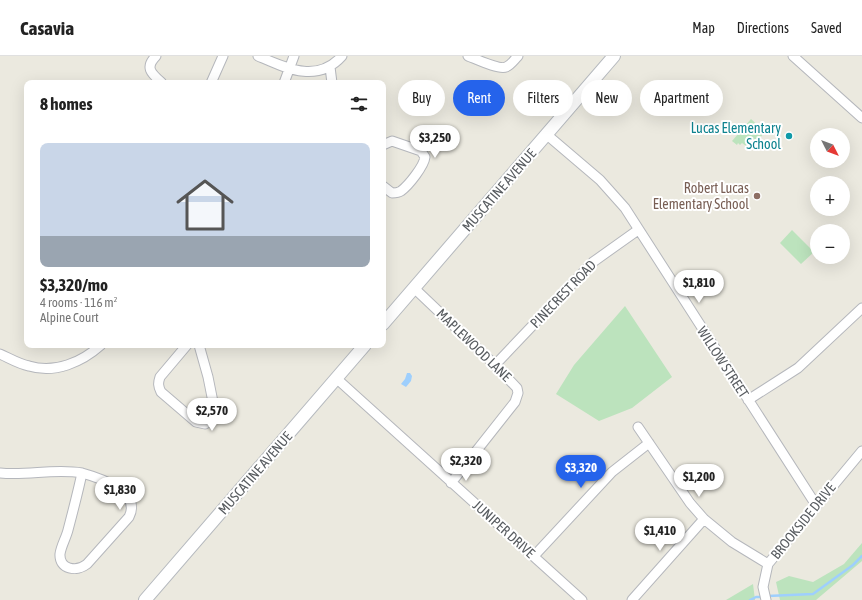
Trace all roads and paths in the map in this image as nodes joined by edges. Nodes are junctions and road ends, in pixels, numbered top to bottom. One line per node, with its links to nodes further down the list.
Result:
1 (156, 56): 12 (street)
2 (223, 56): 13 (street)
3 (258, 56): 11 (street)
4 (294, 56): 11 (street)
5 (342, 56): 10 (street)
6 (468, 56): 7 (street)
7 (518, 56)
8 (614, 56): 17 (main road, MUSCATINE AVENUE)
9 (793, 56): 16 (street)
10 (330, 67): 11 (street); 15 (street)
11 (289, 69): 14 (street)
12 (159, 80)
13 (212, 80)
14 (285, 80)
15 (332, 80)
16 (862, 118)
17 (546, 134): 20 (street, WILLOW STREET); 21 (main road, MUSCATINE AVENUE)
18 (386, 144): 19 (street)
19 (386, 188)
20 (638, 230): 29 (street, PINECREST ROAD); 31 (street, WILLOW STREET)
21 (414, 288): 23 (main road, MUSCATINE AVENUE); 29 (street, MAPLEWOOD LANE)
22 (862, 308): 31 (street)
23 (386, 321)
24 (97, 348): 28 (street)
25 (184, 348): 26 (street)
26 (201, 348)
27 (362, 348): 30 (main road, MUSCATINE AVENUE)
28 (0, 354)
29 (495, 365): 37 (street, MAPLEWOOD LANE)
30 (336, 378): 37 (street, JUNIPER DRIVE); 42 (main road, MUSCATINE AVENUE)
31 (748, 400): 38 (street, WILLOW STREET)
32 (638, 427): 33 (street)
33 (649, 443): 39 (street); 40 (street)
34 (862, 451): 38 (street, BROOKSIDE DRIVE)
35 (0, 473): 36 (street)
36 (82, 473): 36 (street)
37 (451, 483): 40 (street, JUNIPER DRIVE)
38 (816, 505): 41 (street, BROOKSIDE DRIVE)
39 (704, 519): 41 (street); 44 (street)
40 (534, 556): 43 (street, JUNIPER DRIVE)
41 (768, 564): 45 (street, BROOKSIDE DRIVE)
42 (145, 600)
43 (582, 600)
44 (632, 600)
45 (766, 600)

